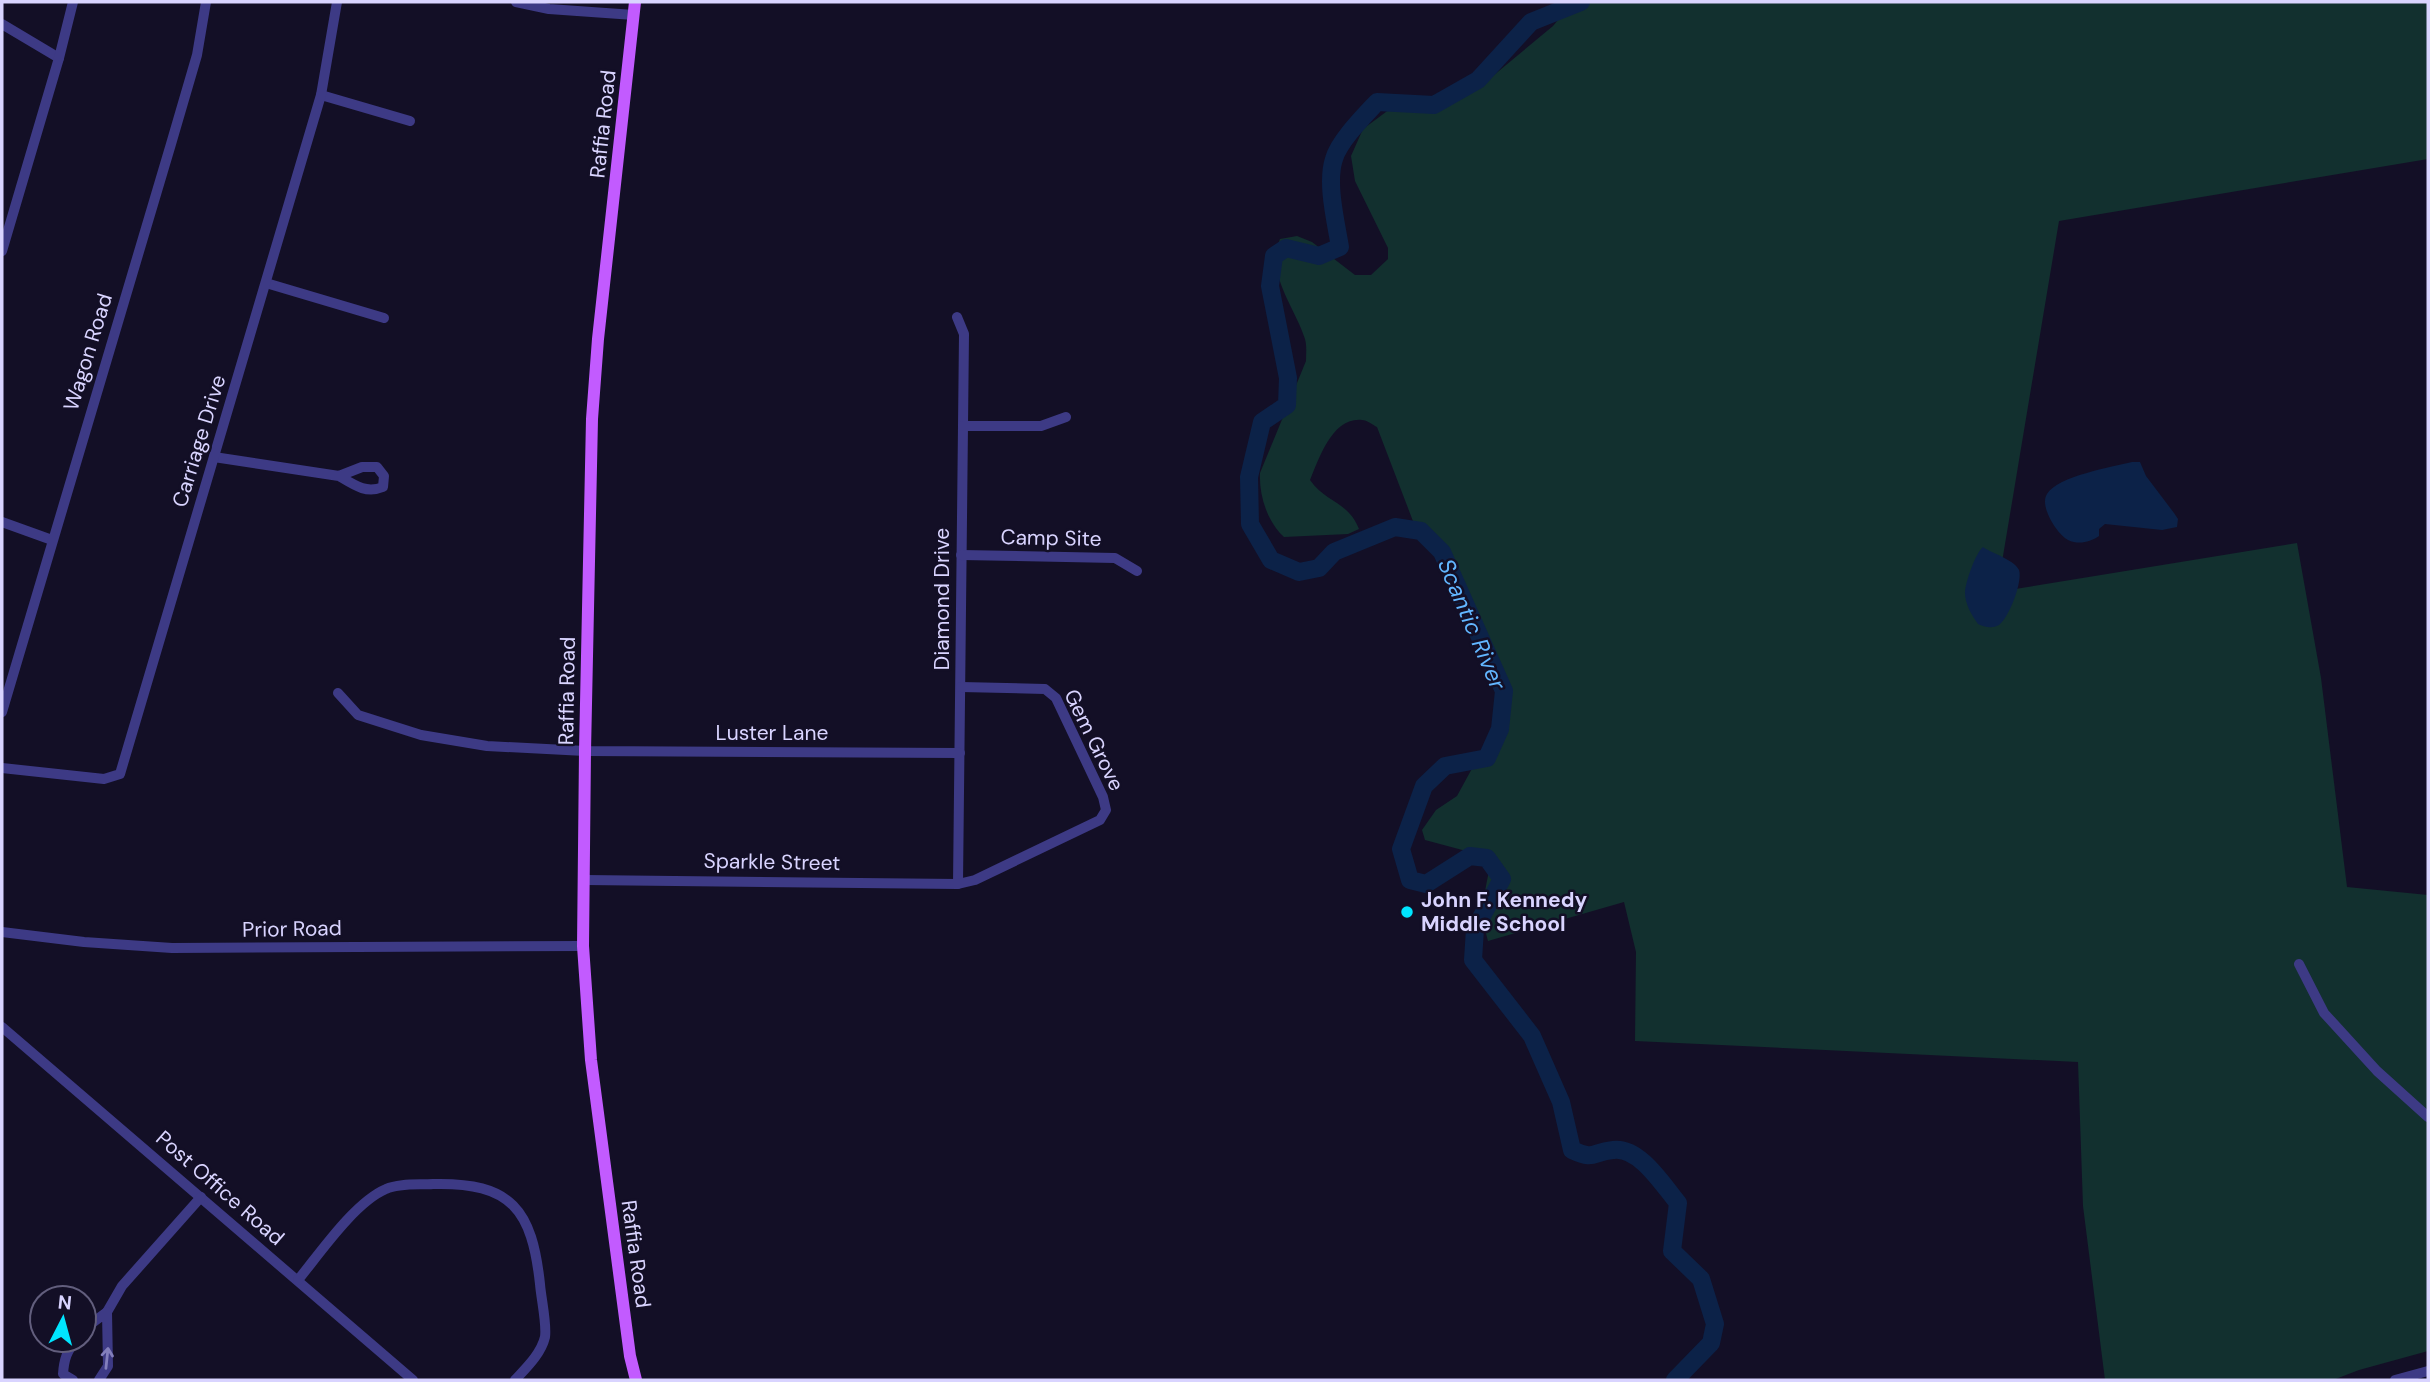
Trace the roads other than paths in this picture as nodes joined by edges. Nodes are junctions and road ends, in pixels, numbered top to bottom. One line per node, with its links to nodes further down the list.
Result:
1 (73, 2): 8 (street)
2 (206, 2): 20 (street, Wagon Road)
3 (337, 2): 9 (street, Carriage Drive)
4 (516, 2): 6 (street)
5 (635, 2): 6 (main road, Raffia Road)
6 (634, 15): 26 (main road, Raffia Road)
7 (2, 24): 8 (street)
8 (59, 58): 11 (street)
9 (321, 95): 10 (street); 12 (street, Carriage Drive)
10 (410, 121)
11 (2, 251)
12 (267, 283): 14 (street); 17 (street, Carriage Drive)
13 (957, 317): 16 (street, Diamond Drive)
14 (384, 318)
15 (1066, 417): 16 (street)
16 (963, 426): 21 (street, Diamond Drive)
17 (214, 457): 18 (street); 28 (street, Carriage Drive)
18 (339, 475)
19 (2, 522): 20 (street)
20 (52, 540): 25 (street, Wagon Road)
21 (961, 555): 22 (street, Camp Site); 23 (street, Diamond Drive)
22 (1137, 571)
23 (961, 687): 27 (street, Diamond Drive); 30 (street, Gem Grove)
24 (338, 693): 26 (street, Luster Lane)
25 (2, 712)
26 (585, 751): 27 (street, Luster Lane); 29 (main road, Raffia Road)
27 (960, 753): 30 (street, Diamond Drive)
28 (2, 768)
29 (585, 880): 30 (street, Sparkle Street); 32 (main road, Raffia Road)
30 (958, 884)
31 (2, 932): 32 (street, Prior Road)
32 (583, 946): 46 (main road, Raffia Road)
33 (2298, 964): 35 (street)
34 (2, 1027): 36 (street, Post Office Road)
35 (2428, 1117)
36 (201, 1197): 37 (street, Post Office Road); 38 (street)
37 (298, 1280): 44 (street, Post Office Road); 45 (street)
38 (107, 1312): 39 (street); 43 (street, one-way to 38)
39 (98, 1319)
40 (66, 1354): 42 (street)
41 (2428, 1371): 47 (street)
42 (74, 1380)
43 (99, 1380)
44 (413, 1380)
45 (515, 1380)
46 (636, 1380)
47 (2395, 1380)

